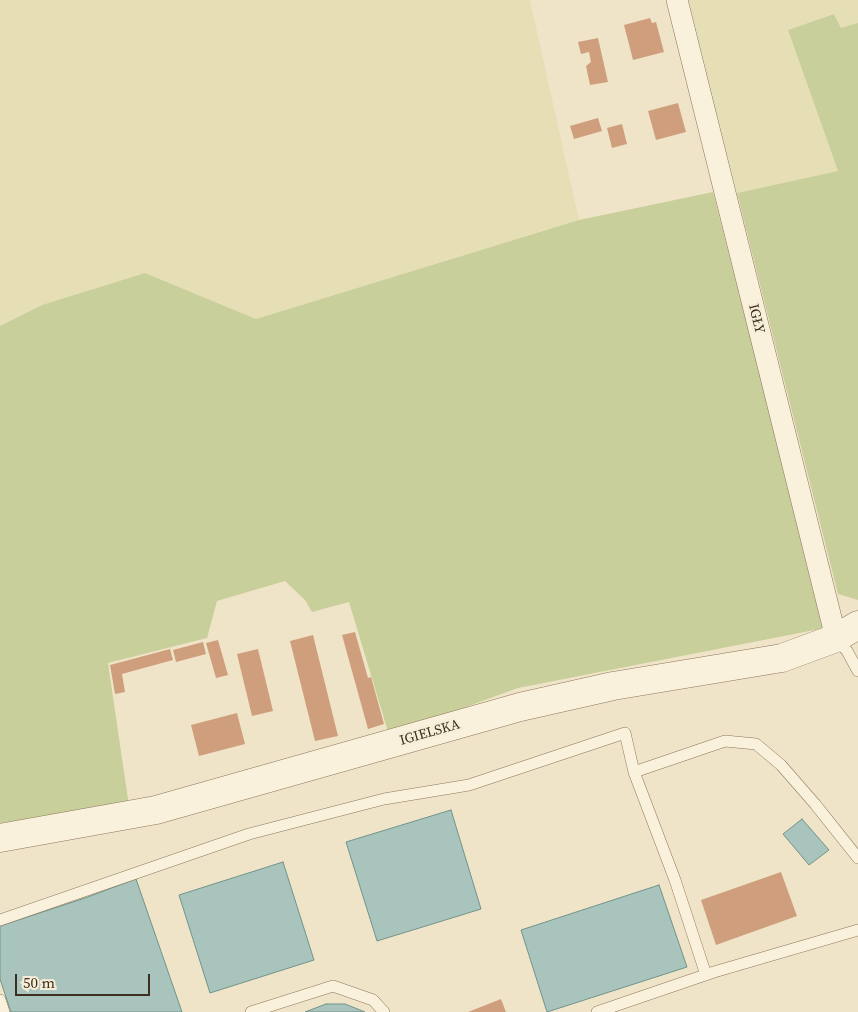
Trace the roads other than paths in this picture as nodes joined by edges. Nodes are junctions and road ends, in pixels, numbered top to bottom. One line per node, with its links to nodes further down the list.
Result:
1 (677, 0): 2 (street, IGŁY)
2 (847, 632): 3 (lane); 5 (street, IGIELSKA)
3 (858, 671)
4 (634, 772): 6 (lane); 7 (lane); 9 (lane)
5 (0, 838)
6 (858, 858)
7 (0, 920)
8 (858, 930): 9 (lane)
9 (706, 975): 14 (lane)
10 (0, 1000): 11 (lane)
11 (4, 1012)
12 (251, 1012): 13 (lane)
13 (384, 1012)
14 (597, 1012)

